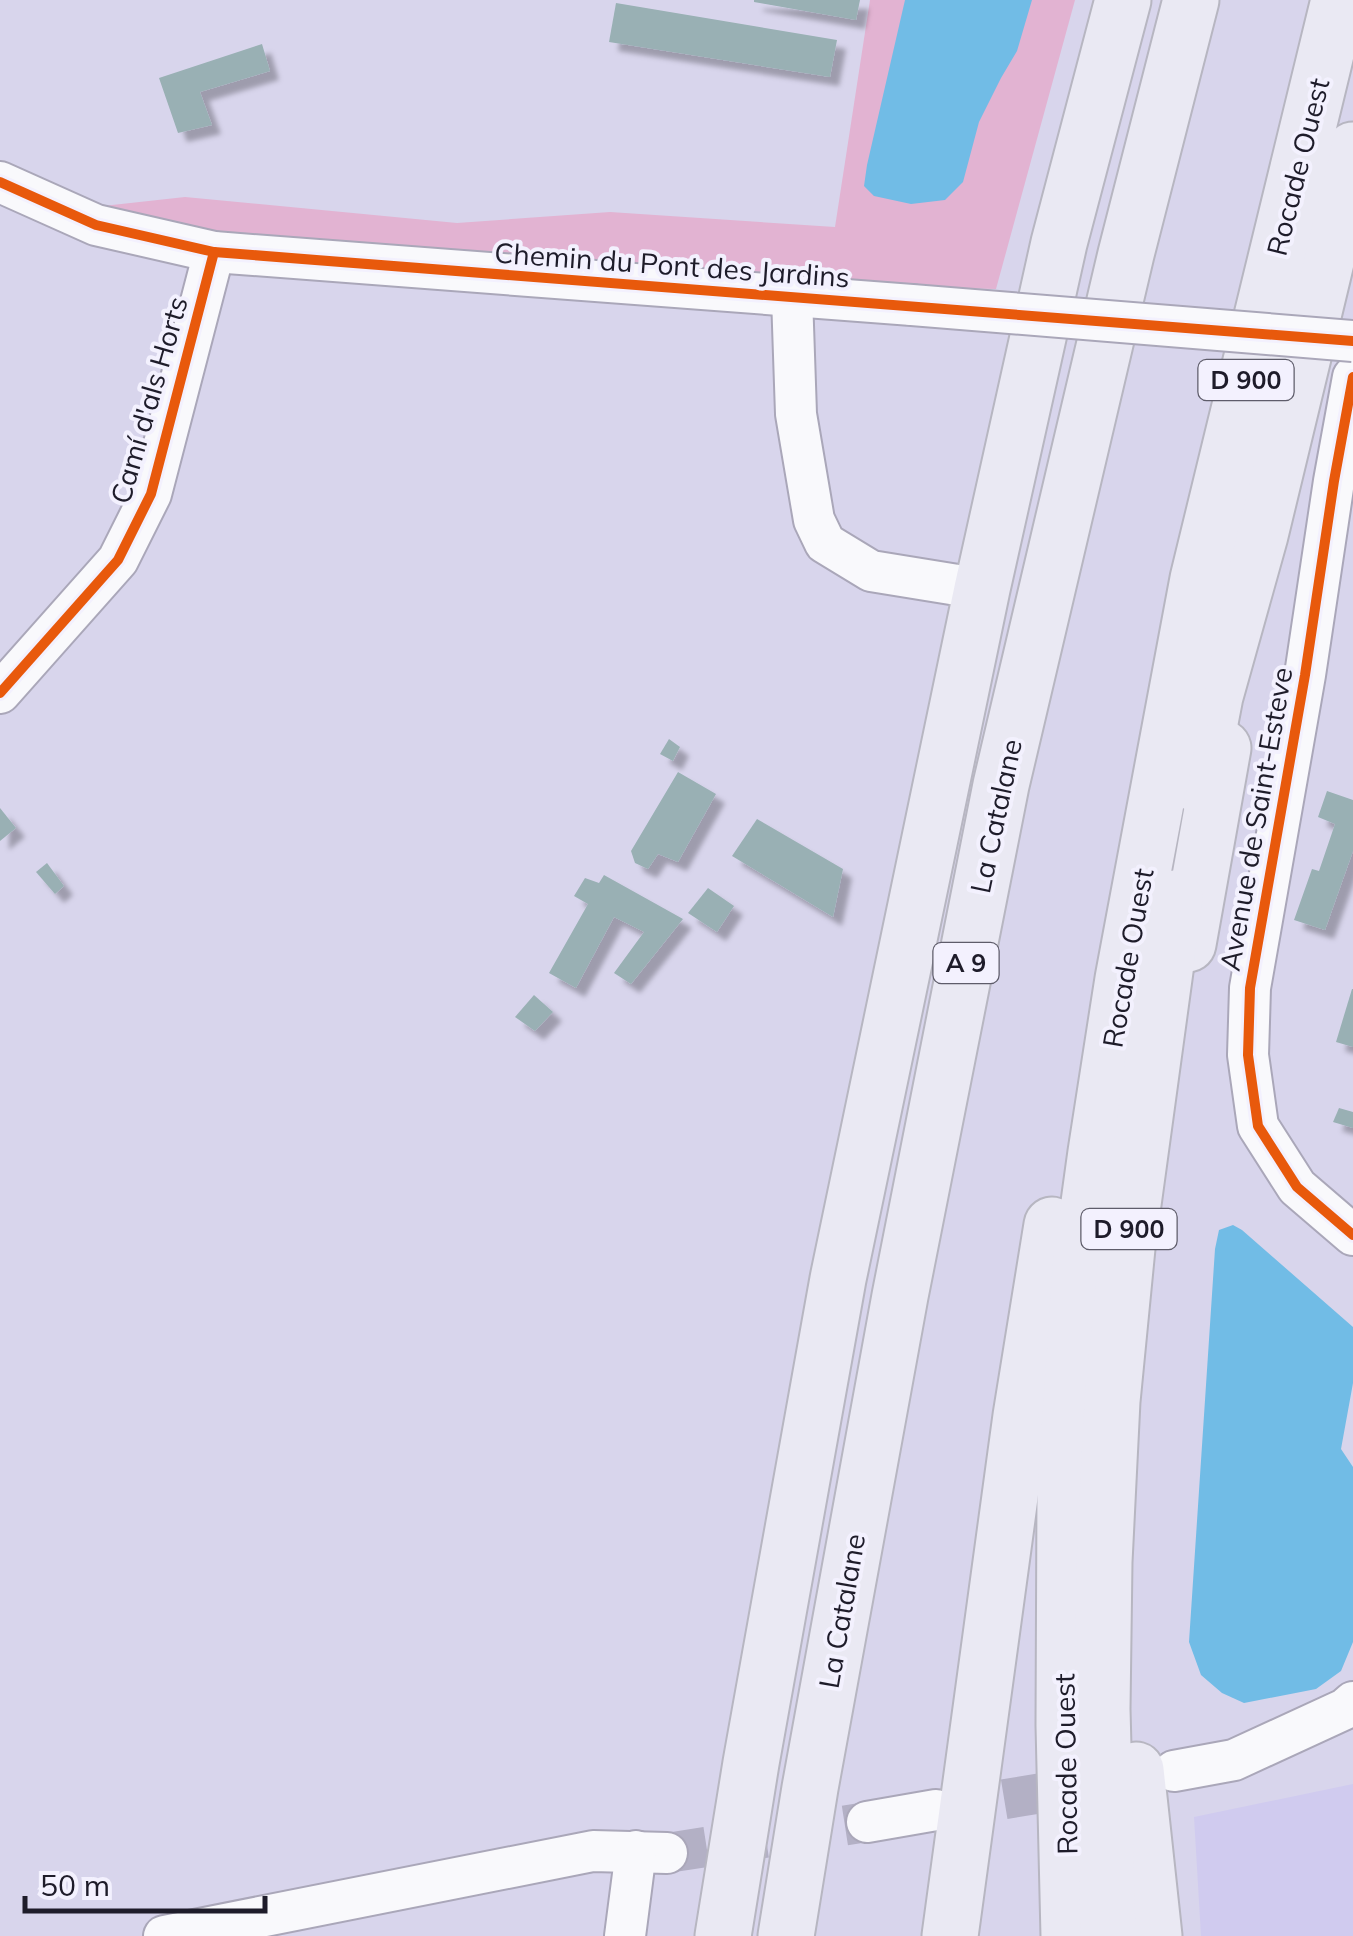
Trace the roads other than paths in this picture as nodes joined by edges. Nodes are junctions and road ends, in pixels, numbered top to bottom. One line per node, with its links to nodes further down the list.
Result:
1 (1123, 0): 12 (highway, A 9)
2 (1191, 0): 22 (highway, La Catalane / A 9)
3 (1339, 0): 11 (highway, Rocade Ouest / D 900)
4 (1353, 150): 10 (highway, Rocade Ouest / D 900)
5 (0, 182): 6 (street, Chemin du Pont des Jardins)
6 (214, 252): 7 (street, Chemin du Pont des Jardins); 13 (street, Camí d'als Horts)
7 (792, 296): 8 (street, Chemin du Pont des Jardins, bridge); 12 (street)
8 (1353, 342)
9 (1353, 377): 14 (street, Avenue de Saint-Esteve)
10 (1260, 534): 25 (highway, Rocade Ouest / D 900); 26 (highway)
11 (1198, 579): 23 (highway); 24 (highway, Rocade Ouest / D 900)
12 (982, 589): 21 (highway, A 9)
13 (0, 694)
14 (1353, 1235)
15 (1353, 1702): 16 (street)
16 (1174, 1771)
17 (936, 1810): 18 (street)
18 (867, 1822)
19 (164, 1936): 20 (street)
20 (625, 1936)
21 (723, 1936)
22 (786, 1936)
23 (950, 1936)
24 (1069, 1936)
25 (1108, 1936)
26 (1154, 1936)

